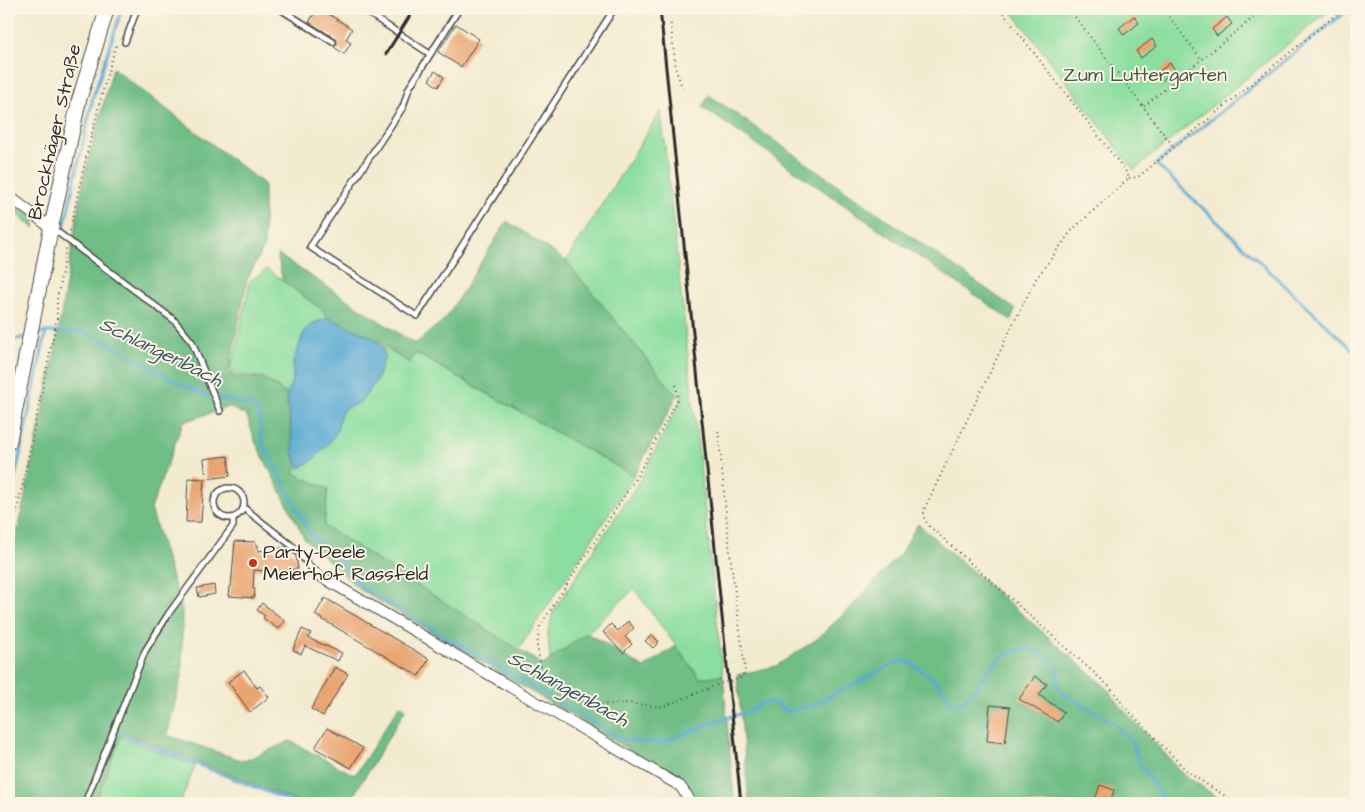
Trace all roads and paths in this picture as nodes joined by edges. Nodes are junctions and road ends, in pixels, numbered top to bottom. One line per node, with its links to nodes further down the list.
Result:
1 (107, 9): 27 (main road, Brockhäger Straße)
2 (137, 9): 18 (lane)
3 (280, 9): 19 (lane)
4 (362, 9): 16 (lane)
5 (375, 9): 16 (lane)
6 (459, 9): 20 (lane)
7 (614, 9): 20 (lane)
8 (669, 9): 22 (path)
9 (1000, 9): 25 (path)
10 (1069, 9): 23 (path)
11 (1163, 9): 21 (path)
12 (1255, 9): 15 (path)
13 (1264, 9): 15 (path)
14 (1343, 9): 24 (path)
15 (1258, 14): 21 (path)
16 (371, 15): 20 (lane)
17 (120, 34): 28 (path)
18 (125, 42)
19 (333, 42)
20 (430, 54)
21 (1202, 60): 23 (path)
22 (683, 90)
23 (1144, 106): 24 (path)
24 (1174, 147): 25 (path)
25 (1128, 178): 41 (path)
26 (9, 196): 27 (street)
27 (52, 228): 28 (lane); 32 (main road, Brockhäger Straße)
28 (68, 241): 30 (lane); 33 (path)
29 (676, 385): 31 (path)
30 (220, 411)
31 (718, 429)
32 (9, 442)
33 (20, 496): 34 (path); 37 (path)
34 (9, 505)
35 (244, 508): 36 (lane); 36 (lane); 38 (lane)
36 (233, 518): 39 (lane)
37 (9, 549)
38 (315, 573): 40 (street)
39 (85, 803)
40 (688, 803)
41 (1236, 803)

